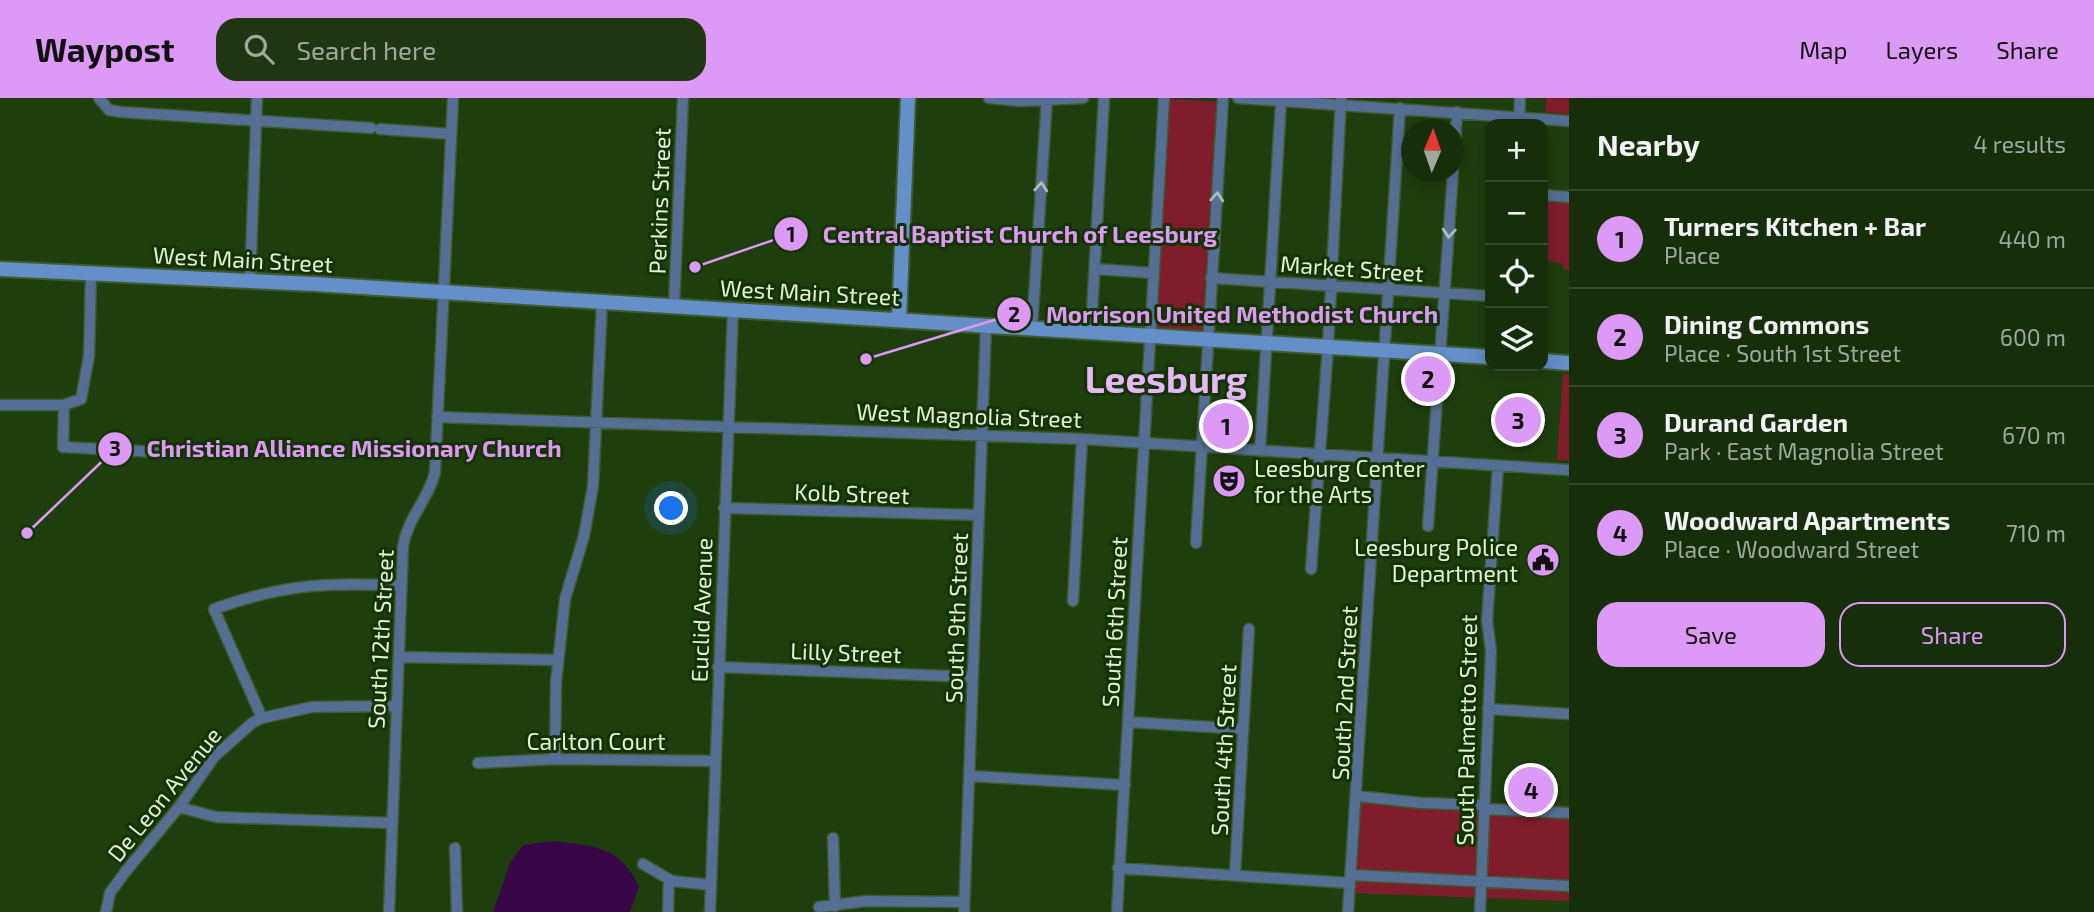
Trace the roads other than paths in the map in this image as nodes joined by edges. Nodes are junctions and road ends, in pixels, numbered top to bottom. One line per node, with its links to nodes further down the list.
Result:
1 (99, 98): 18 (street)
2 (257, 98): 18 (street)
3 (453, 98): 24 (street, South 12th Street)
4 (682, 98): 41 (street, Perkins Street)
5 (908, 98): 43 (main road)
6 (989, 98): 13 (street)
7 (1083, 98): 13 (street)
8 (1104, 98): 29 (street)
9 (1164, 98): 30 (street, South 6th Street)
10 (1223, 98): 32 (street, one-way to 10)
11 (1238, 98): 14 (street)
12 (1520, 98): 21 (street)
13 (1047, 99): 45 (street, one-way to 13)
14 (1281, 101): 15 (street); 34 (street)
15 (1340, 101): 16 (street); 35 (street)
16 (1400, 108): 17 (street); 36 (street, South 2nd Street)
17 (1457, 112): 19 (street); 20 (street)
18 (256, 119): 24 (street); 33 (street)
19 (1457, 119)
20 (1505, 119)
21 (1519, 119)
22 (1548, 121): 23 (street)
23 (1569, 121)
24 (451, 134): 37 (street, South 12th Street)
25 (1452, 182): 38 (street, one-way to 38)
26 (1548, 195): 27 (street)
27 (1569, 197)
28 (0, 269): 31 (main road, West Main Street)
29 (1095, 269): 30 (street); 46 (street)
30 (1153, 273): 47 (street, South 6th Street)
31 (90, 274): 33 (main road, West Main Street); 57 (street)
32 (1211, 278): 34 (street, Market Street); 48 (street)
33 (250, 281): 37 (main road, West Main Street)
34 (1270, 282): 35 (street, Market Street); 49 (street)
35 (1331, 287): 36 (street, Market Street); 50 (street)
36 (1388, 291): 38 (street, Market Street); 51 (street, South 2nd Street)
37 (442, 292): 40 (main road, West Main Street); 58 (street, South 12th Street)
38 (1445, 294): 39 (street, Market Street); 52 (street)
39 (1485, 296)
40 (602, 302): 41 (main road, West Main Street); 59 (street)
41 (674, 306): 42 (main road, West Main Street)
42 (733, 310): 43 (main road, West Main Street); 60 (street, Euclid Avenue)
43 (899, 320): 44 (main road, West Main Street)
44 (986, 325): 45 (main road, West Main Street); 61 (street, South 9th Street)
45 (1032, 328): 46 (main road, West Main Street)
46 (1091, 331): 47 (main road, West Main Street)
47 (1149, 335): 48 (main road, West Main Street); 63 (street, South 6th Street)
48 (1209, 339): 49 (main road, West Main Street); 64 (street)
49 (1266, 342): 50 (main road, West Main Street); 65 (street)
50 (1328, 347): 51 (main road, West Main Street); 67 (street)
51 (1384, 351): 52 (main road, West Main Street); 68 (street, South 2nd Street)
52 (1441, 354): 53 (main road, West Main Street); 69 (street)
53 (1485, 357)
54 (1548, 361): 55 (main road)
55 (1569, 363)
56 (0, 405): 57 (street)
57 (64, 405): 66 (street)
58 (437, 417): 59 (street, West Magnolia Street); 77 (street, South 12th Street)
59 (597, 421): 60 (street, West Magnolia Street); 81 (street)
60 (728, 425): 61 (street, West Magnolia Street); 72 (street, Euclid Avenue)
61 (982, 435): 62 (street, West Magnolia Street); 73 (street, South 9th Street)
62 (1082, 439): 63 (street, West Magnolia Street); 78 (street)
63 (1142, 443): 64 (street, West Magnolia Street); 88 (street, South 6th Street)
64 (1200, 447): 65 (street, West Magnolia Street); 75 (street)
65 (1260, 451): 67 (street, West Magnolia Street)
66 (157, 452)
67 (1320, 455): 68 (street, West Magnolia Street); 76 (street)
68 (1377, 459): 69 (street, West Magnolia Street); 95 (street, South 2nd Street)
69 (1434, 462): 70 (street, West Magnolia Street); 74 (street)
70 (1498, 466): 71 (street, West Magnolia Street); 85 (street, South Palmetto Street)
71 (1569, 470)
72 (724, 508): 73 (street, Kolb Street); 82 (street, Euclid Avenue)
73 (979, 515): 83 (street, South 9th Street)
74 (1429, 526)
75 (1196, 542)
76 (1311, 569)
77 (401, 586): 80 (street, South 12th Street); 87 (street)
78 (1073, 601)
79 (1249, 629): 89 (street, South 4th Street)
80 (399, 657): 81 (street); 84 (street, South 12th Street)
81 (558, 660): 90 (street)
82 (718, 667): 83 (street, Lilly Street); 91 (street, Euclid Avenue)
83 (973, 677): 93 (street, South 9th Street)
84 (395, 706): 87 (street, De Leon Avenue); 99 (street, South 12th Street)
85 (1488, 709): 86 (street); 97 (street, South Palmetto Street)
86 (1569, 714)
87 (262, 718): 96 (street, De Leon Avenue)
88 (1128, 722): 89 (street); 94 (street, South 6th Street)
89 (1243, 729): 104 (street, South 4th Street)
90 (555, 759): 91 (street, Carlton Court); 92 (street, Carlton Court)
91 (715, 761): 108 (street, Euclid Avenue)
92 (478, 763)
93 (970, 776): 94 (street); 112 (street, South 9th Street)
94 (1125, 786): 103 (street, South 6th Street)
95 (1357, 796): 97 (street); 105 (street, South 2nd Street)
96 (179, 807): 99 (street); 113 (street, De Leon Avenue)
97 (1484, 807): 98 (street); 107 (street, South Palmetto Street)
98 (1569, 813)
99 (390, 823): 114 (street, South 12th Street)
100 (834, 838): 110 (street)
101 (456, 848): 115 (street)
102 (643, 864): 106 (street)
103 (1118, 868): 104 (street); 118 (street, South 6th Street)
104 (1235, 874): 105 (street)
105 (1351, 879): 107 (street); 119 (street, South 2nd Street)
106 (669, 880): 108 (street); 116 (street)
107 (1481, 882): 109 (street); 120 (street, South Palmetto Street)
108 (711, 885): 117 (street, Euclid Avenue)
109 (1569, 886)
110 (835, 905): 111 (street); 112 (street)
111 (819, 907)
112 (964, 907)
113 (106, 912)
114 (389, 912)
115 (457, 912)
116 (668, 912)
117 (710, 912)
118 (1117, 912)
119 (1349, 912)
120 (1480, 912)

